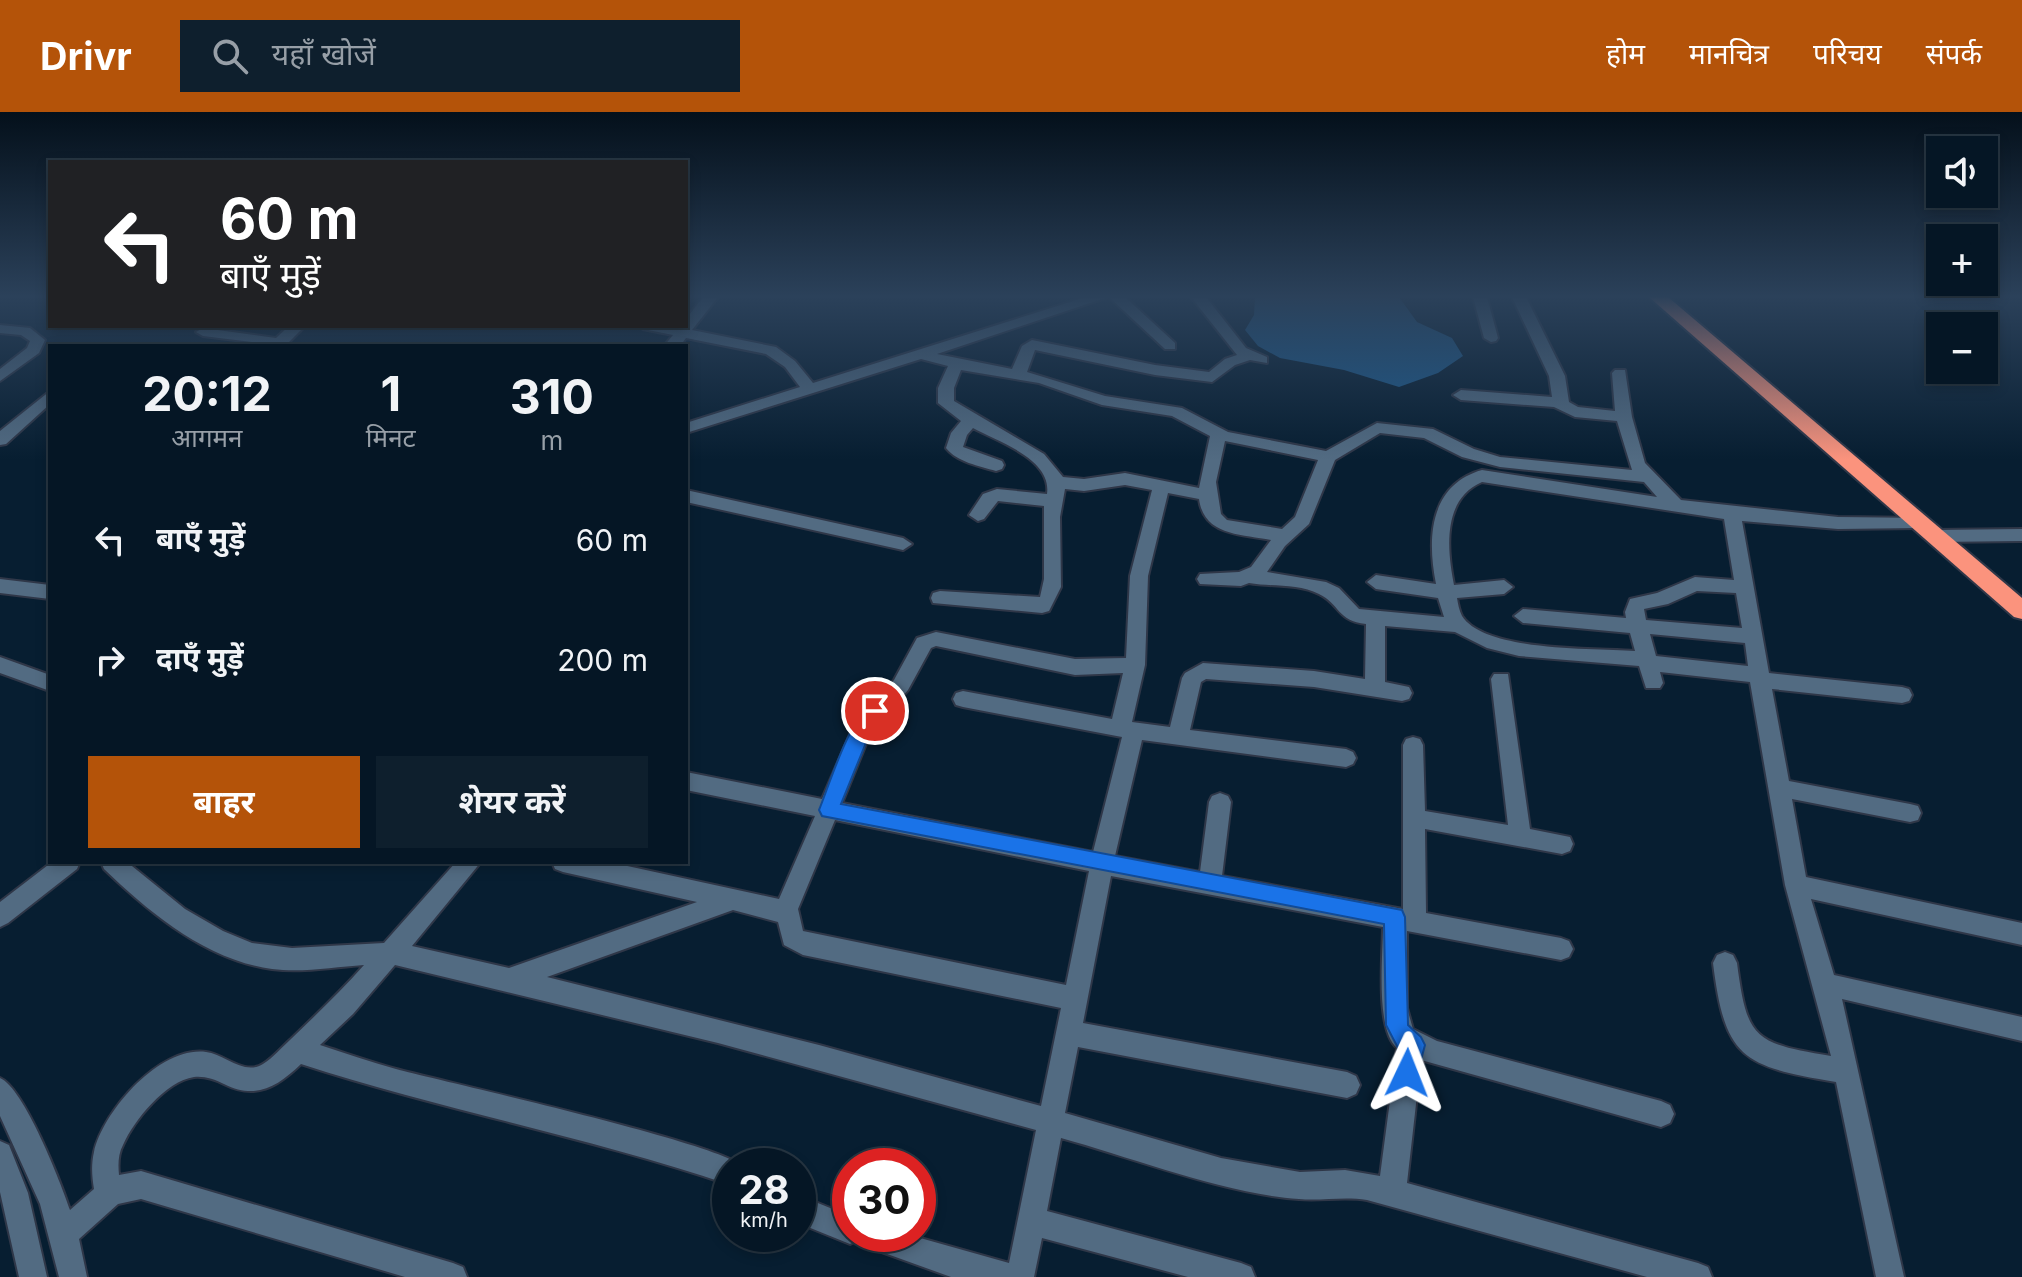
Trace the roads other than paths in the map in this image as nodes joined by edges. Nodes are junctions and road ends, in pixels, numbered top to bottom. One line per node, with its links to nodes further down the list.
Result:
1 (32, 351): 13 (street)
2 (773, 351): 14 (street)
3 (930, 351): 9 (street)
4 (1028, 351): 12 (street)
5 (1058, 351): 6 (street)
6 (1249, 351)
7 (1545, 351): 17 (street)
8 (1720, 351): 36 (highway)
9 (921, 354): 10 (street); 14 (street)
10 (956, 364): 12 (street); 21 (street)
11 (1620, 373): 19 (street)
12 (1018, 374): 23 (street)
13 (0, 376)
14 (810, 389): 20 (street)
15 (1461, 395): 17 (street)
16 (48, 398): 24 (street)
17 (1560, 402): 19 (street)
18 (688, 414): 20 (street)
19 (1624, 417): 27 (street)
20 (712, 420): 22 (street)
21 (972, 420): 26 (street); 28 (street)
22 (688, 427)
23 (1219, 434): 25 (street); 30 (street)
24 (0, 440)
25 (1328, 457): 27 (street); 38 (street)
26 (996, 465)
27 (1646, 477): 33 (street)
28 (1057, 482): 29 (street); 32 (street)
29 (1161, 488): 30 (street); 57 (street)
30 (1206, 495): 38 (street)
31 (688, 496): 40 (street)
32 (1054, 501): 35 (street); 49 (street)
33 (1676, 506): 34 (street); 48 (street)
34 (1732, 514): 36 (street); 46 (street)
35 (978, 515)
36 (1919, 522): 39 (highway)
37 (2022, 535): 39 (street)
38 (1285, 536): 41 (street)
39 (1935, 536): 50 (highway)
40 (903, 544)
41 (1251, 577): 42 (street); 52 (street)
42 (1206, 579)
43 (1376, 582): 48 (street)
44 (0, 586): 47 (street)
45 (1504, 587): 48 (street)
46 (1743, 587): 54 (street); 55 (street)
47 (48, 592)
48 (1446, 592): 53 (street)
49 (940, 598)
50 (2022, 611)
51 (1523, 616): 54 (street)
52 (1375, 619): 53 (street); 62 (street)
53 (1459, 625): 58 (street)
54 (1639, 628): 55 (street); 58 (street)
55 (1751, 636): 59 (street)
56 (0, 665): 61 (street)
57 (1135, 665): 66 (street); 73 (street)
58 (1649, 669): 59 (street)
59 (1759, 678): 64 (street); 71 (street)
60 (1501, 679): 76 (street)
61 (48, 682)
62 (1375, 689): 63 (street); 67 (street)
63 (1402, 693)
64 (1902, 695)
65 (963, 699): 66 (street)
66 (1127, 729): 67 (street); 78 (street)
67 (1178, 736): 69 (street)
68 (1413, 745): 75 (street)
69 (1346, 758)
70 (688, 781): 73 (street)
71 (1780, 788): 74 (street); 84 (street)
72 (1220, 802): 83 (street)
73 (829, 810): 78 (street); 86 (street)
74 (1910, 813)
75 (1414, 818): 76 (street); 88 (street)
76 (1520, 837): 77 (street)
77 (1562, 844)
78 (1102, 862): 83 (street); 95 (street)
79 (66, 864): 87 (street)
80 (114, 864): 91 (street)
81 (468, 864): 91 (street)
82 (572, 864): 85 (street)
83 (1210, 882): 88 (street)
84 (1796, 885): 89 (street); 94 (street)
85 (733, 899): 86 (street); 93 (street)
86 (785, 912): 95 (street)
87 (0, 916)
88 (1405, 918): 90 (street); 98 (street)
89 (2022, 934)
90 (1561, 949)
91 (390, 952): 93 (street); 99 (street)
92 (1725, 963): 100 (street)
93 (510, 979): 104 (street)
94 (1825, 984): 96 (street); 100 (street)
95 (1075, 999): 97 (street)
96 (2022, 1029)
97 (1070, 1033): 101 (street); 104 (street)
98 (1413, 1045): 103 (street); 107 (street)
99 (299, 1051): 106 (street); 108 (street)
100 (1847, 1071): 119 (street)
101 (1347, 1085)
102 (0, 1091): 110 (street)
103 (1661, 1114)
104 (1051, 1122): 107 (street); 109 (street)
105 (0, 1154): 112 (street)
106 (712, 1166)
107 (1392, 1192): 118 (street)
108 (108, 1196): 110 (street); 114 (street)
109 (1031, 1221): 116 (street); 117 (street)
110 (63, 1235): 113 (street)
111 (918, 1252): 115 (street)
112 (33, 1277)
113 (73, 1277)
114 (453, 1277)
115 (1010, 1277)
116 (1020, 1277)
117 (1241, 1277)
118 (1698, 1277)
119 (1890, 1277)

